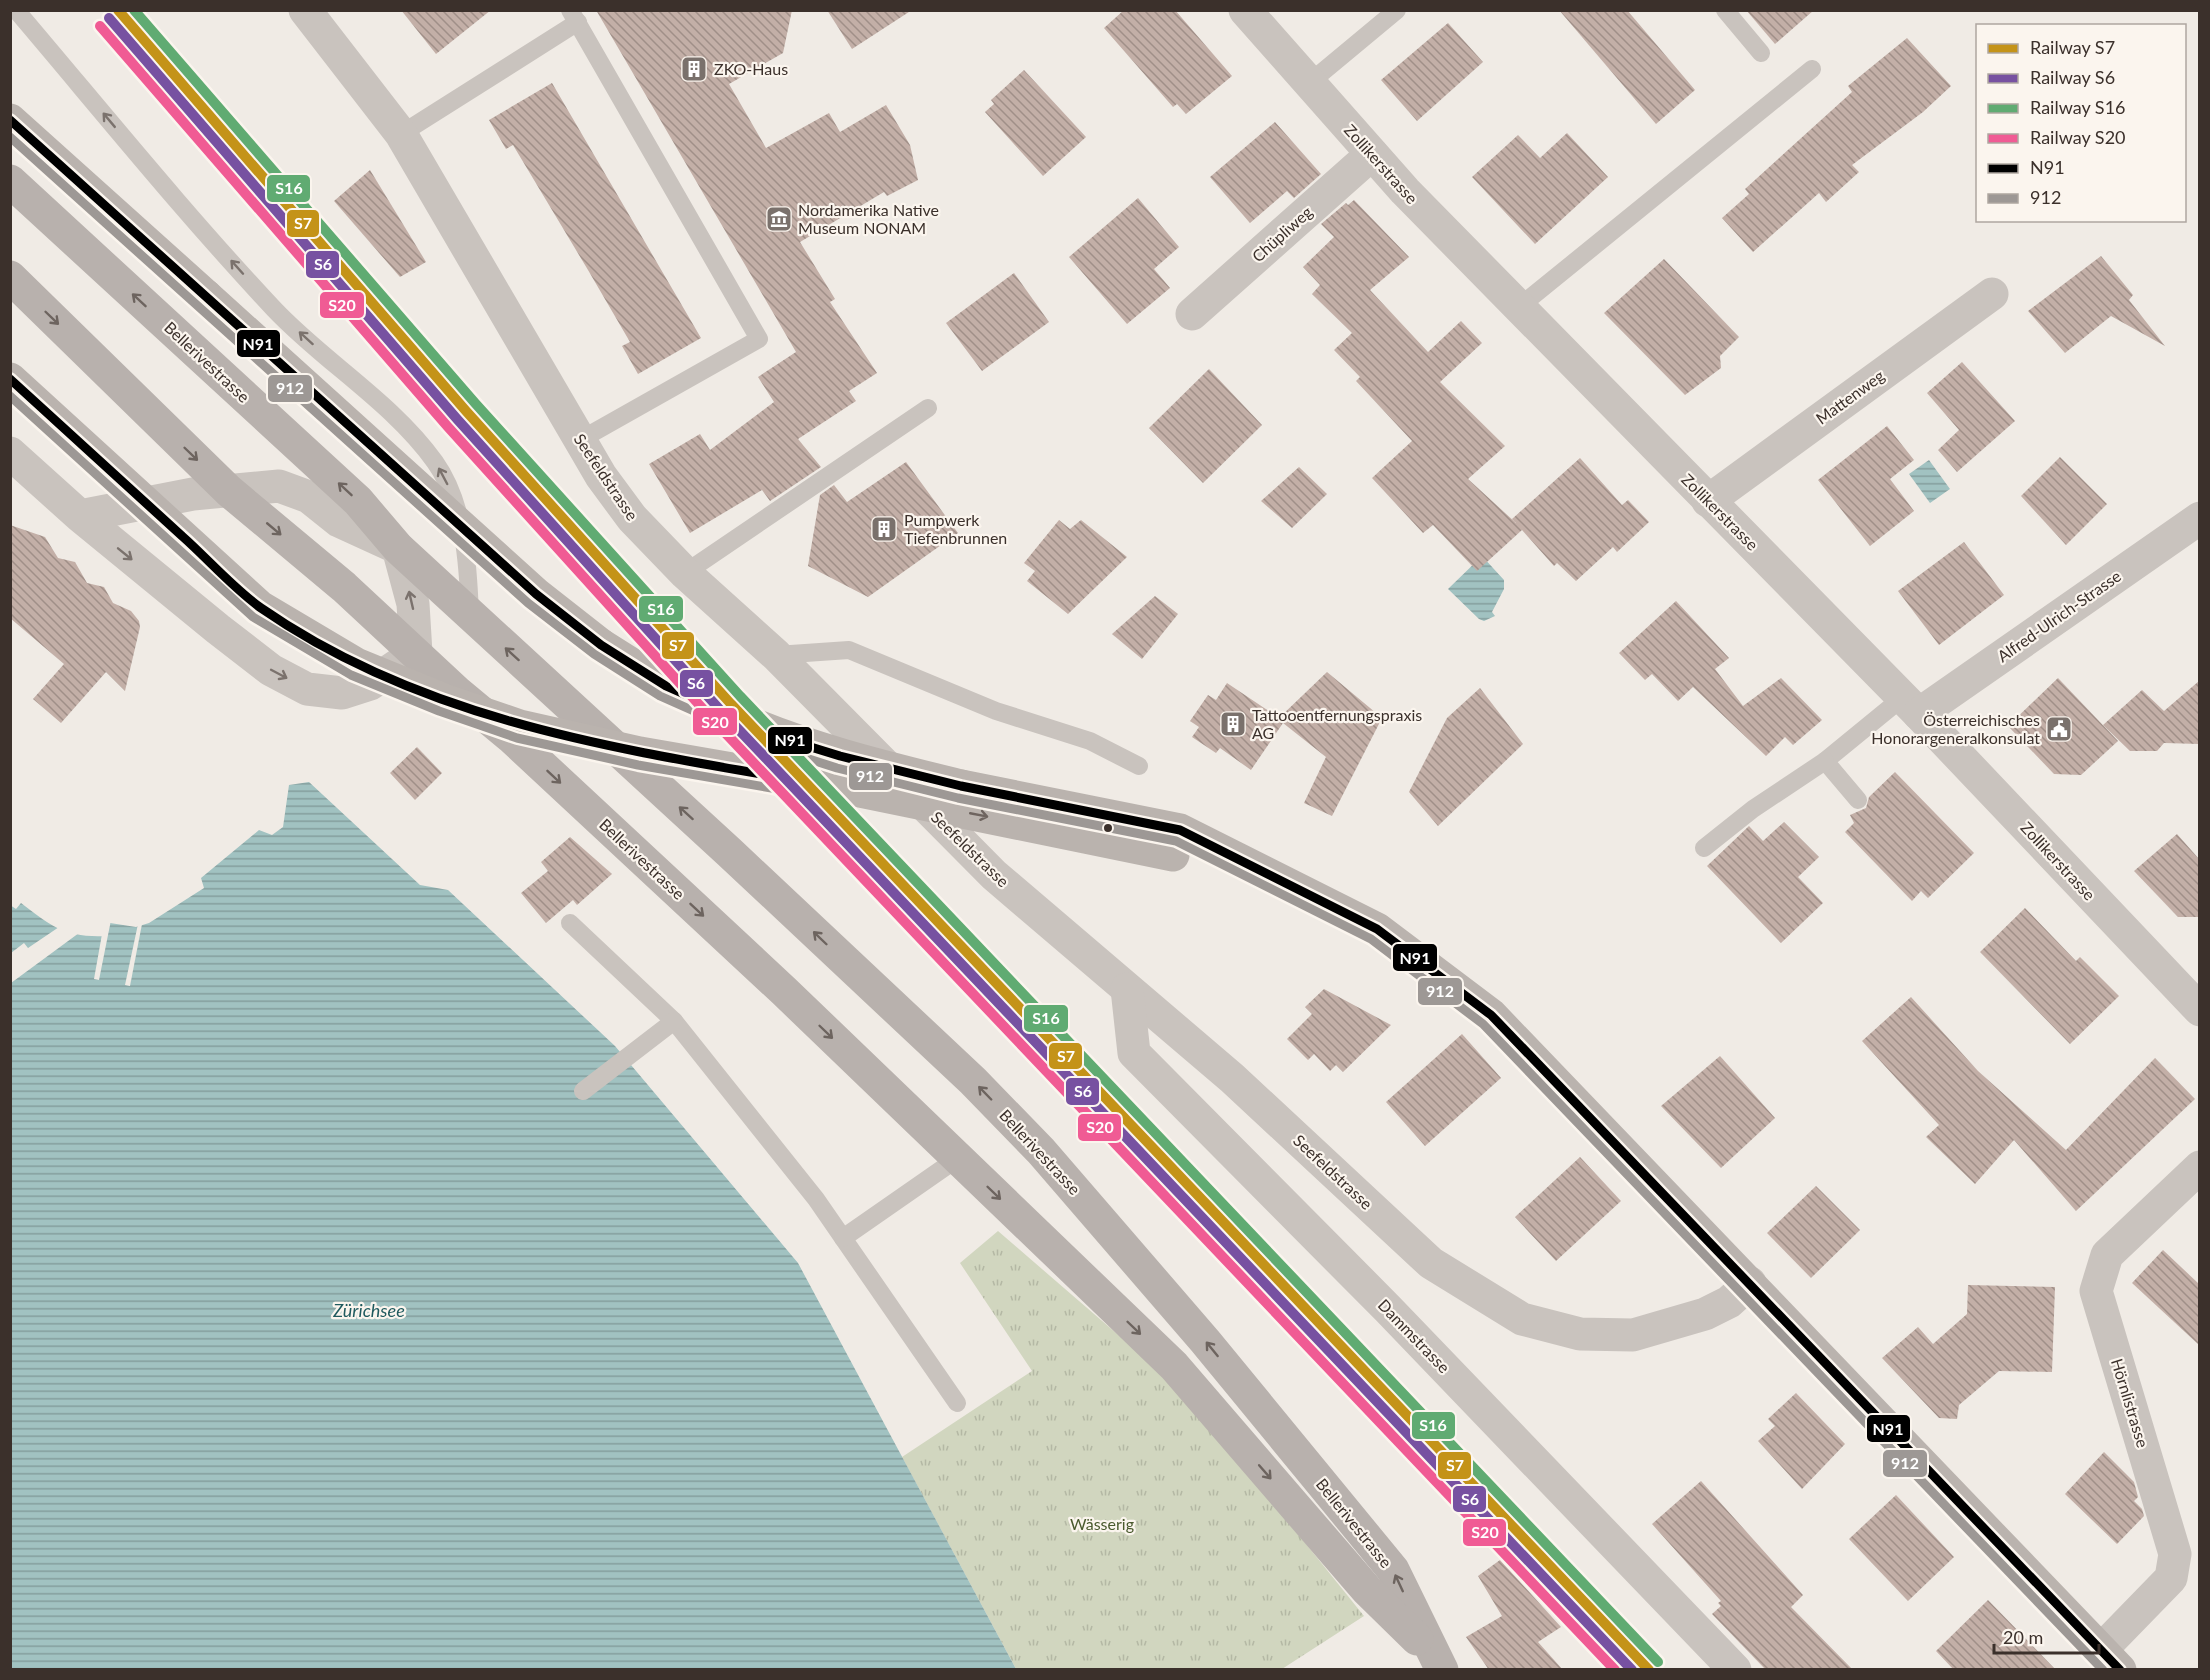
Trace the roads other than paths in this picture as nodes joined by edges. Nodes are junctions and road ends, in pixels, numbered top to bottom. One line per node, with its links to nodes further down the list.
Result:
1 (16, 10): 28 (lane, one-way to 1)
2 (305, 10): 11 (street, Seefeldstrasse)
3 (1245, 10): 9 (street, Zollikerstrasse)
4 (1397, 10): 9 (lane)
5 (1725, 10): 7 (lane)
6 (574, 16): 11 (lane); 20 (lane)
7 (1761, 52)
8 (1812, 69): 16 (lane)
9 (1308, 84): 12 (street, Zollikerstrasse)
10 (10, 120): 35 (main road, bridge)
11 (401, 134): 20 (street, Seefeldstrasse)
12 (1372, 154): 16 (street, Zollikerstrasse); 17 (street, Chüpliweg)
13 (10, 181): 26 (main road, Bellerivestrasse, one-way to 13)
14 (10, 277): 22 (main road, Bellerivestrasse, one-way to 22)
15 (1992, 294): 23 (street, Mattenweg)
16 (1519, 308): 23 (street, Zollikerstrasse)
17 (1192, 314)
18 (10, 379): 35 (main road, one-way to 35, bridge)
19 (928, 408): 27 (lane)
20 (580, 440): 27 (street, Seefeldstrasse)
21 (10, 453): 24 (street)
22 (229, 491): 24 (street, Bellerivestrasse); 26 (street, Bellerivestrasse); 29 (main road, Bellerivestrasse, one-way to 29)
23 (1708, 501): 31 (street, Zollikerstrasse)
24 (80, 516): 29 (street, one-way to 29)
25 (2199, 518): 31 (street, Alfred-Ulrich-Strasse)
26 (398, 548): 28 (main road, Bellerivestrasse); 29 (street, Bellerivestrasse, one-way to 26)
27 (685, 573): 30 (street, Seefeldstrasse)
28 (470, 616): 48 (main road, Bellerivestrasse, one-way to 28)
29 (417, 653): 42 (main road, Bellerivestrasse, one-way to 42)
30 (776, 655): 33 (lane); 38 (street, Seefeldstrasse)
31 (1911, 706): 32 (lane); 39 (street, Zollikerstrasse)
32 (1825, 761): 34 (lane); 36 (lane)
33 (1139, 766)
34 (1858, 800)
35 (1176, 843): 45 (main road)
36 (1704, 848)
37 (570, 923): 40 (lane)
38 (1127, 989): 45 (street, Seefeldstrasse); 49 (street, Dammstrasse)
39 (2199, 1010)
40 (674, 1021): 41 (lane); 44 (lane)
41 (583, 1091)
42 (958, 1158): 44 (lane); 48 (main road, Bellerivestrasse, one-way to 48)
43 (2199, 1167): 47 (street, Hörnlistrasse)
44 (843, 1238): 46 (lane)
45 (1750, 1282): 47 (main road)
46 (957, 1403)
47 (2111, 1660)
48 (1438, 1662)
49 (1735, 1670)

